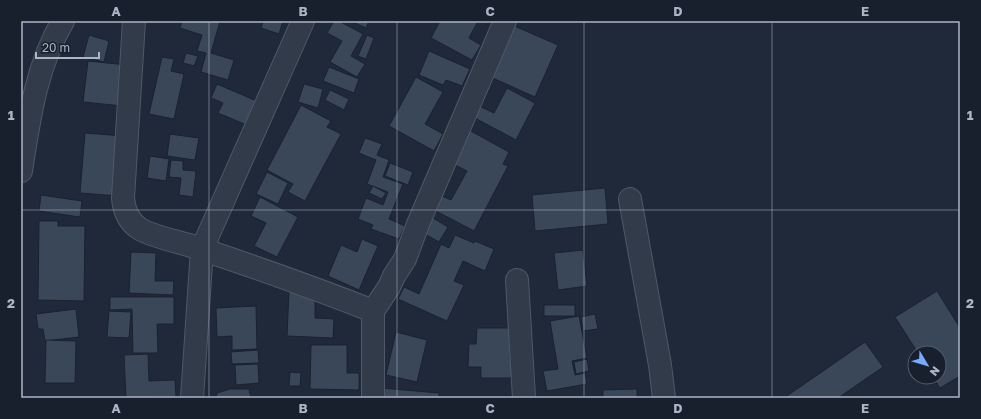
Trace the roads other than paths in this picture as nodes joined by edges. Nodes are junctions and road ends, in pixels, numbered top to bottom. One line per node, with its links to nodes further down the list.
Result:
1 (63, 21): 5 (street)
2 (134, 21): 7 (street)
3 (303, 21): 7 (street)
4 (505, 21): 9 (street)
5 (21, 171)
6 (630, 199): 13 (street)
7 (202, 249): 9 (street); 10 (street)
8 (517, 280): 12 (street)
9 (373, 311): 11 (street)
10 (192, 398)
11 (373, 398)
12 (524, 398)
13 (664, 398)

